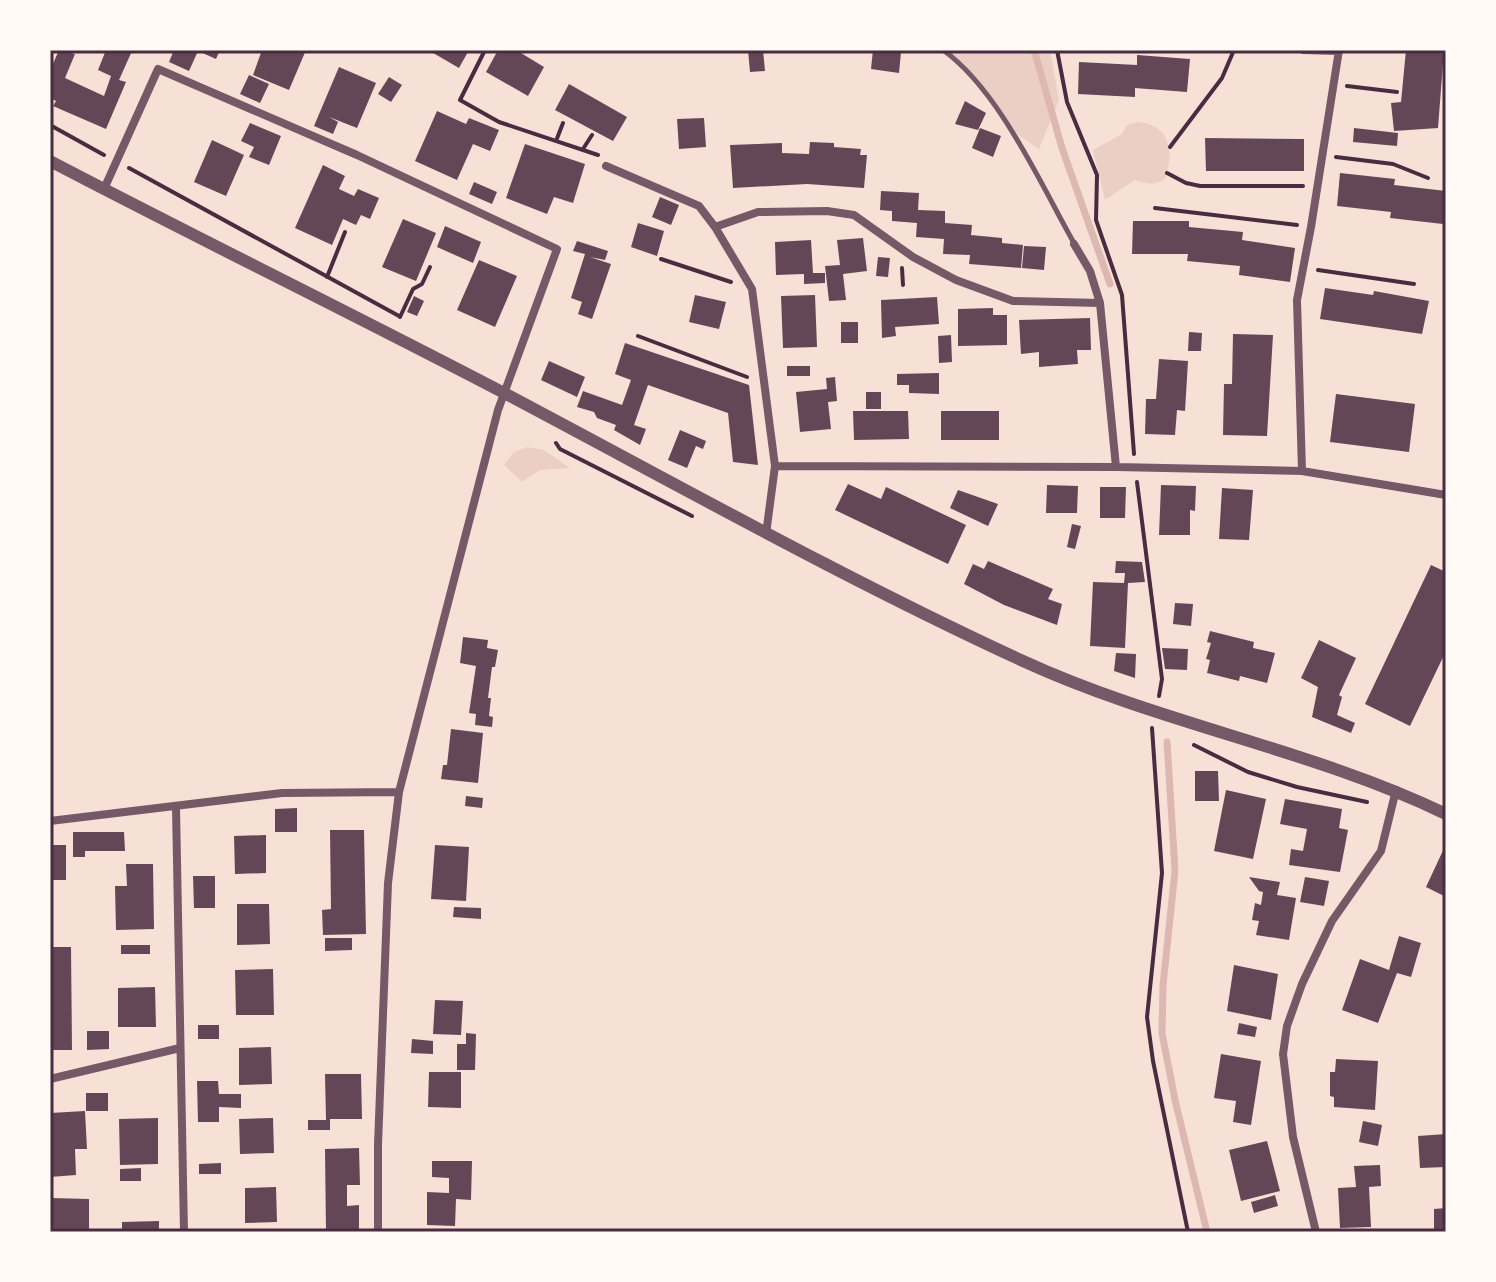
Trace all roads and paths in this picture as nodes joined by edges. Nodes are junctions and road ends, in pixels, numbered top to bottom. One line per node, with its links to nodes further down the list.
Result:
1 (485, 50): 12 (path)
2 (943, 50): 27 (lane)
3 (1057, 50): 42 (path)
4 (1234, 50): 13 (path)
5 (1303, 50): 6 (street)
6 (1338, 51): 7 (street)
7 (1333, 85): 8 (path); 15 (street)
8 (1397, 92)
9 (563, 123): 12 (path)
10 (50, 125): 17 (path)
11 (592, 135): 14 (path)
12 (556, 141): 14 (path)
13 (1170, 147)
14 (583, 149): 18 (path)
15 (1322, 155): 20 (path); 21 (street)
16 (50, 161): 22 (street)
17 (117, 161): 22 (street); 31 (path); 39 (street)
18 (606, 166): 24 (street)
19 (1167, 173): 21 (path)
20 (1428, 178)
21 (1318, 186): 25 (street)
22 (104, 189): 39 (street)
23 (1155, 208): 25 (path)
24 (715, 227): 33 (street); 34 (street)
25 (1311, 227): 30 (street)
26 (345, 232): 31 (path)
27 (1074, 244): 34 (street)
28 (661, 259): 33 (path)
29 (430, 267): 35 (path)
30 (1304, 267): 32 (path); 43 (street)
31 (327, 277): 35 (path)
32 (1414, 284)
33 (752, 289): 38 (street)
34 (1100, 303): 41 (street)
35 (400, 317): 36 (path)
36 (412, 323)
37 (638, 336): 38 (path)
38 (764, 383): 40 (street)
39 (504, 393): 45 (street); 48 (street)
40 (775, 466): 41 (street); 45 (street)
41 (1116, 467): 42 (street)
42 (1135, 467): 43 (street); 46 (path)
43 (1302, 471): 44 (street)
44 (1446, 495)
45 (766, 534): 46 (street)
46 (1156, 714): 47 (street); 56 (path)
47 (1396, 790): 50 (street); 57 (street)
48 (399, 792): 49 (street); 55 (street)
49 (176, 808): 51 (street); 52 (street)
50 (1446, 814)
51 (50, 821)
52 (180, 1048): 53 (street); 54 (street)
53 (50, 1079)
54 (184, 1232)
55 (378, 1232)
56 (1188, 1232)
57 (1316, 1232)

